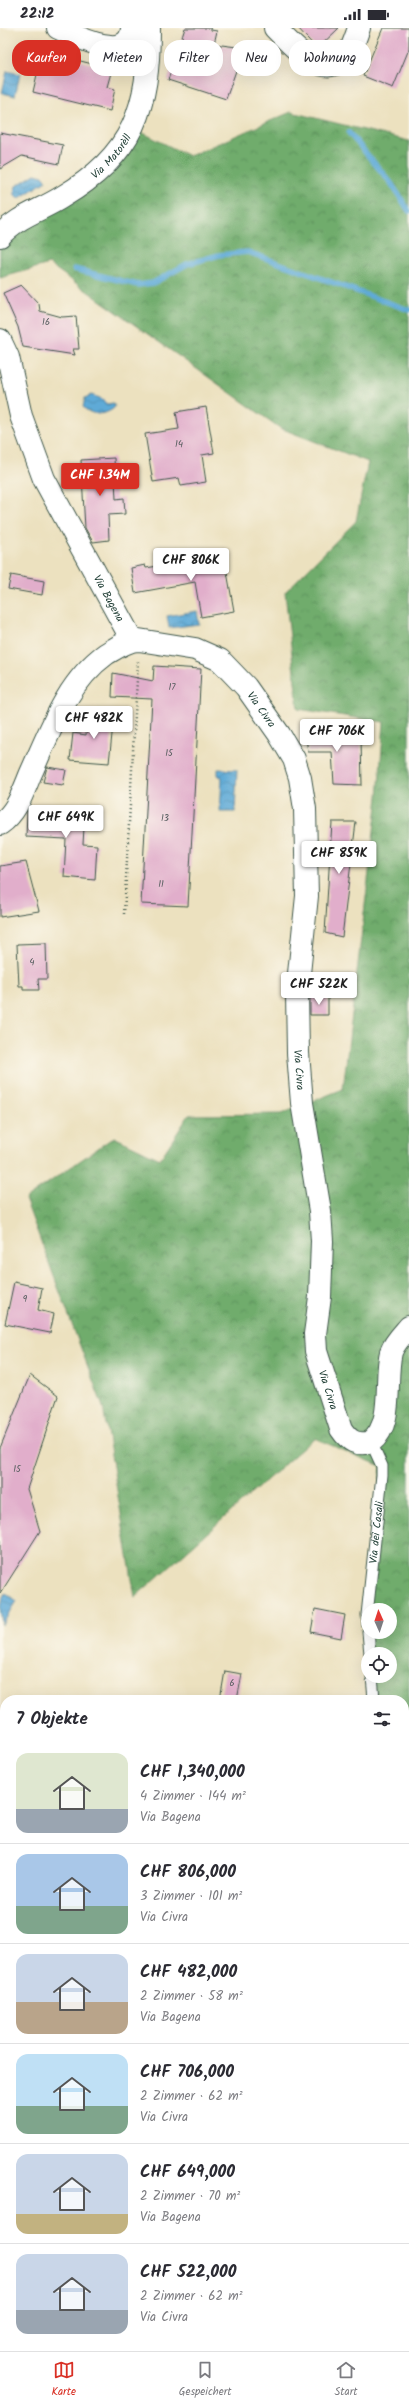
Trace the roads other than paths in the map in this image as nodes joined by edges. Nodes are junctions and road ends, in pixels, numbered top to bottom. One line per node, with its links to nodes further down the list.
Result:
1 (58, 28): 2 (street)
2 (132, 28)
3 (149, 28): 6 (street, Via Matorèll)
4 (275, 28): 5 (street)
5 (359, 28)
6 (0, 236)
7 (2, 347): 8 (street, Via Bagena)
8 (136, 640): 9 (street); 11 (street, Via Civra)
9 (0, 824)
10 (409, 1327): 11 (street)
11 (371, 1442): 12 (lane, Via dei Casali)
12 (368, 1603)
13 (373, 1683): 14 (lane)
14 (374, 1695)

